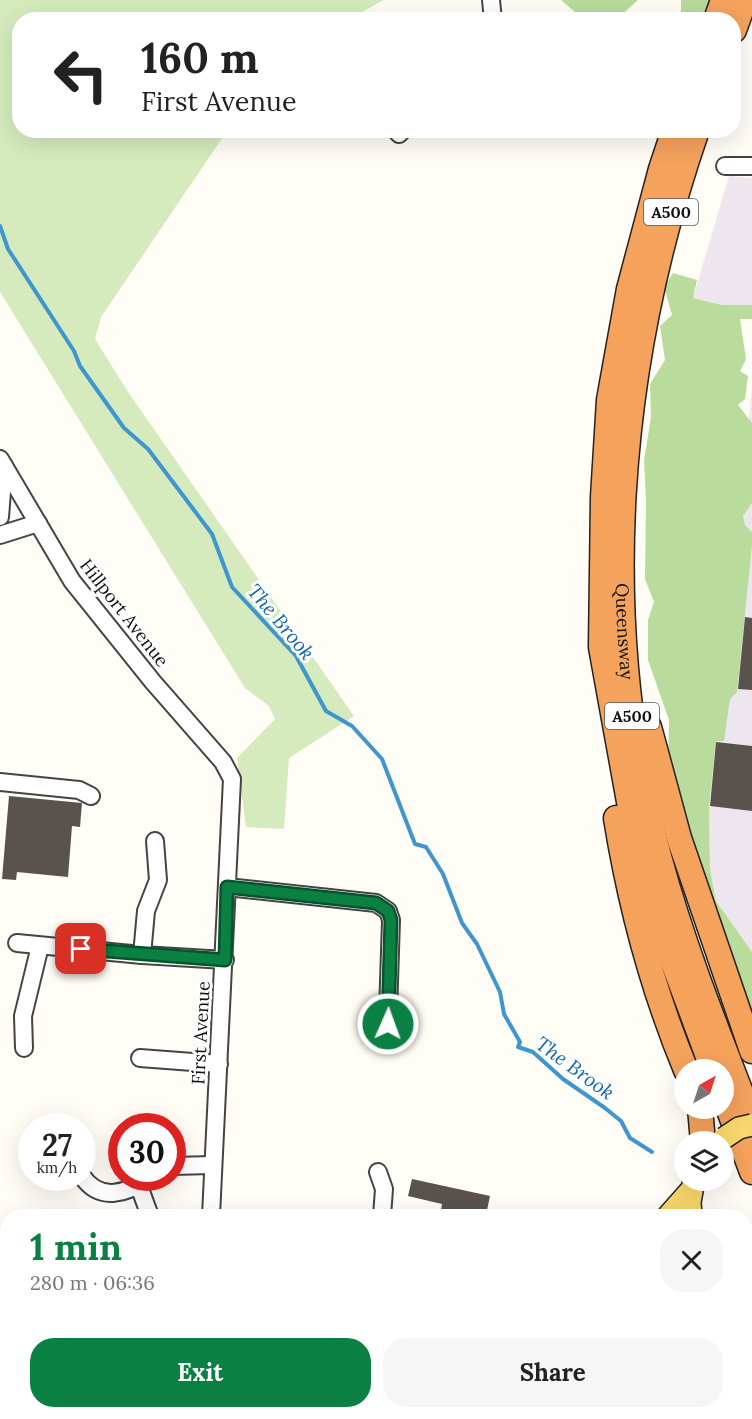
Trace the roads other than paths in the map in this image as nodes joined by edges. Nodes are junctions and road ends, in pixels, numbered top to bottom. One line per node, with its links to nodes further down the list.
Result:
1 (671, 138): 10 (highway, Queensway / A500)
2 (694, 138): 9 (highway, Queensway / A500)
3 (725, 166): 4 (street)
4 (752, 166)
5 (2, 463): 6 (street); 7 (street, Hillport Avenue)
6 (0, 517)
7 (38, 523): 8 (street); 11 (street, Hillport Avenue)
8 (0, 535)
9 (621, 565): 22 (highway); 28 (highway, Queensway / A500)
10 (601, 647): 24 (highway); 25 (highway, Queensway / A500)
11 (232, 779): 15 (street, First Avenue)
12 (0, 782): 13 (street)
13 (91, 796)
14 (156, 841): 18 (street)
15 (227, 887): 19 (street, First Avenue); 20 (street)
16 (17, 943): 17 (street)
17 (40, 946): 18 (street); 21 (street)
18 (142, 955): 19 (street)
19 (225, 960): 26 (street, First Avenue)
20 (387, 1044)
21 (24, 1048)
22 (752, 1051)
23 (140, 1058): 26 (street)
24 (682, 1059)
25 (709, 1059)
26 (219, 1064): 30 (street, First Avenue)
27 (732, 1119): 33 (highway)
28 (752, 1123): 29 (main road, bridge)
29 (733, 1131)
30 (213, 1165): 31 (street); 40 (street, First Avenue)
31 (186, 1166)
32 (378, 1172): 41 (street)
33 (752, 1172)
34 (96, 1188): 35 (street)
35 (122, 1191)
36 (146, 1191): 39 (street)
37 (688, 1191): 42 (main road)
38 (693, 1191): 43 (main road)
39 (149, 1209)
40 (211, 1209)
41 (383, 1209)
42 (674, 1209)
43 (691, 1209)

